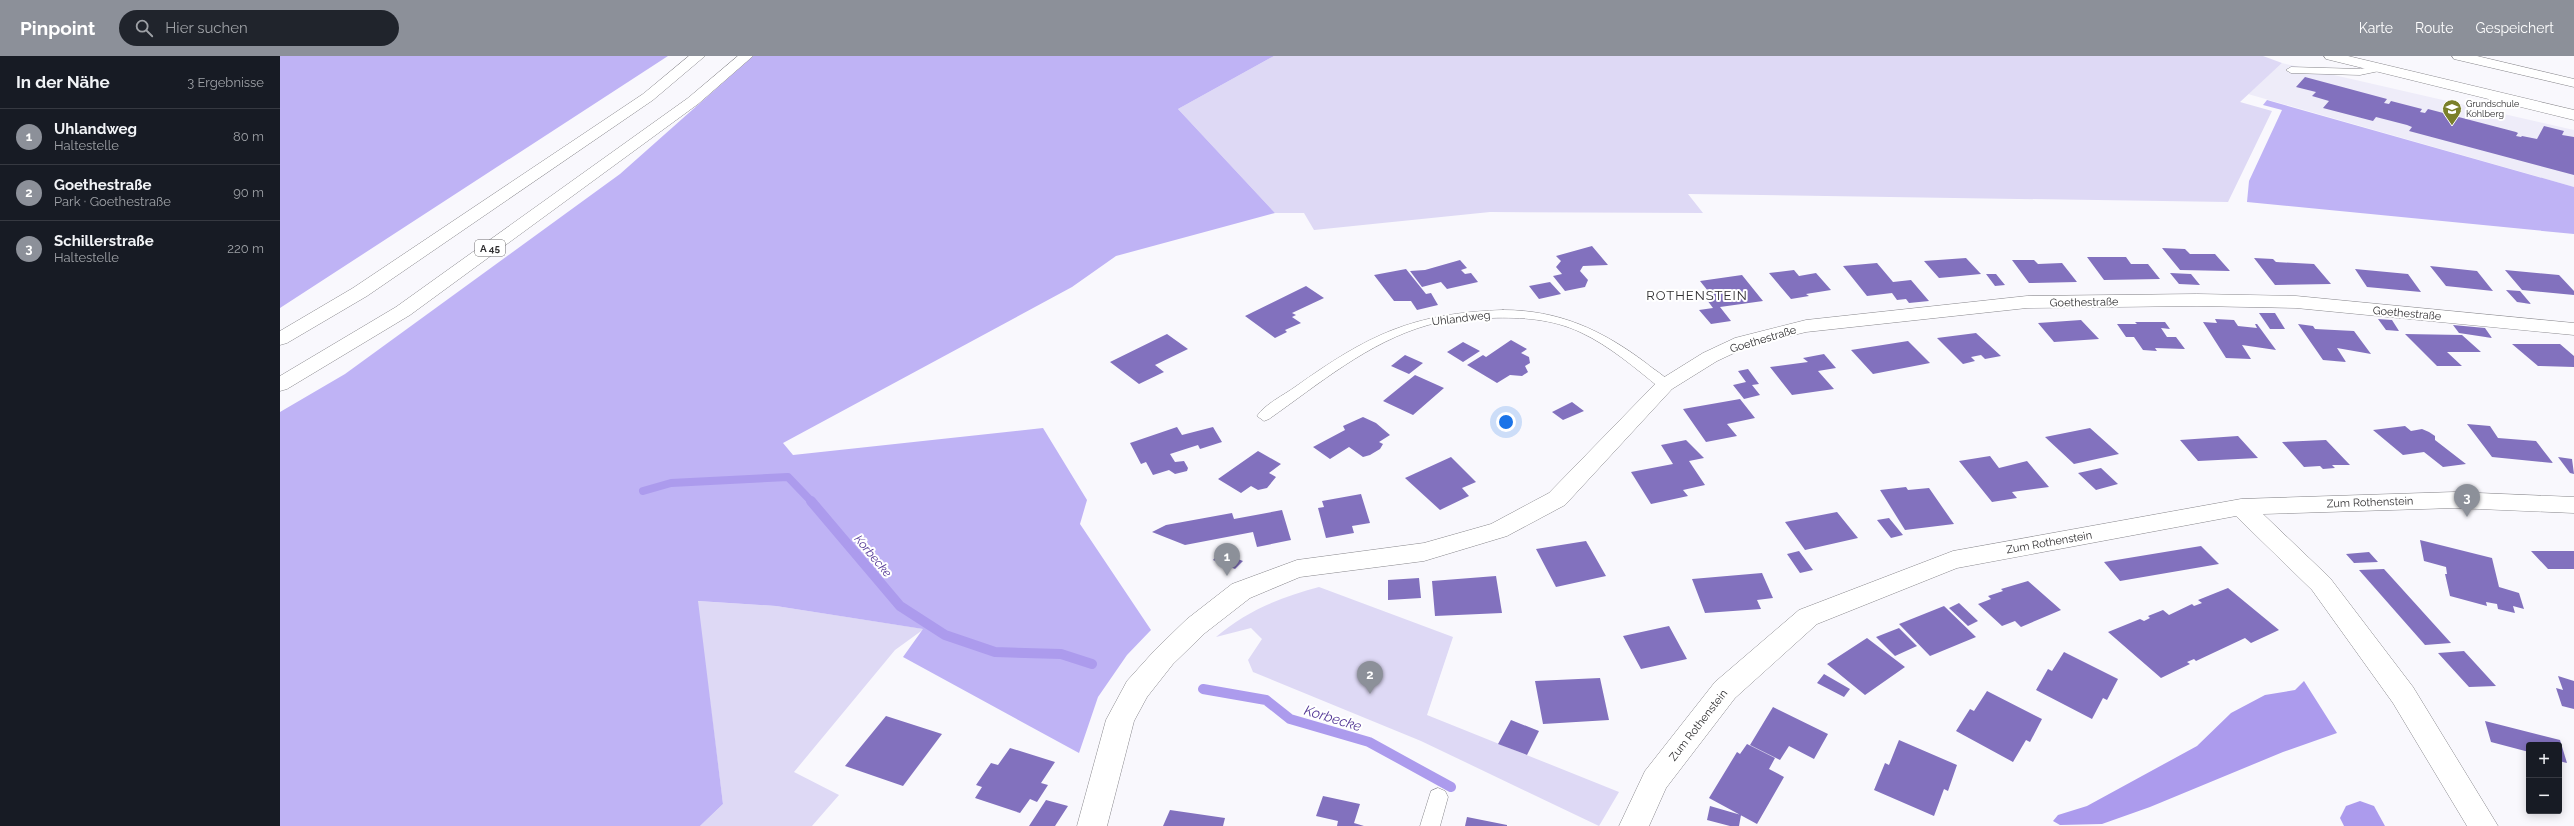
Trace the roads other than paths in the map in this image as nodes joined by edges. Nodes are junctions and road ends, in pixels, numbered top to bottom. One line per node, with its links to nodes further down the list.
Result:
1 (698, 56): 10 (main road)
2 (746, 56): 12 (main road, A 45)
3 (2332, 56): 5 (main road)
4 (2459, 56): 7 (main road)
5 (2381, 68): 6 (lane); 8 (main road)
6 (2291, 70)
7 (2574, 83)
8 (2574, 115)
9 (2574, 329): 11 (main road, Goethestraße)
10 (280, 339)
11 (1665, 385): 13 (lane, Uhlandweg); 17 (main road, Goethestraße)
12 (280, 386)
13 (1264, 416)
14 (2574, 505): 15 (main road, Zum Rothenstein)
15 (2241, 506): 19 (main road, Zum Rothenstein); 20 (main road)
16 (1438, 797): 18 (lane)
17 (1092, 826)
18 (1430, 826)
19 (1634, 826)
20 (2483, 826)

